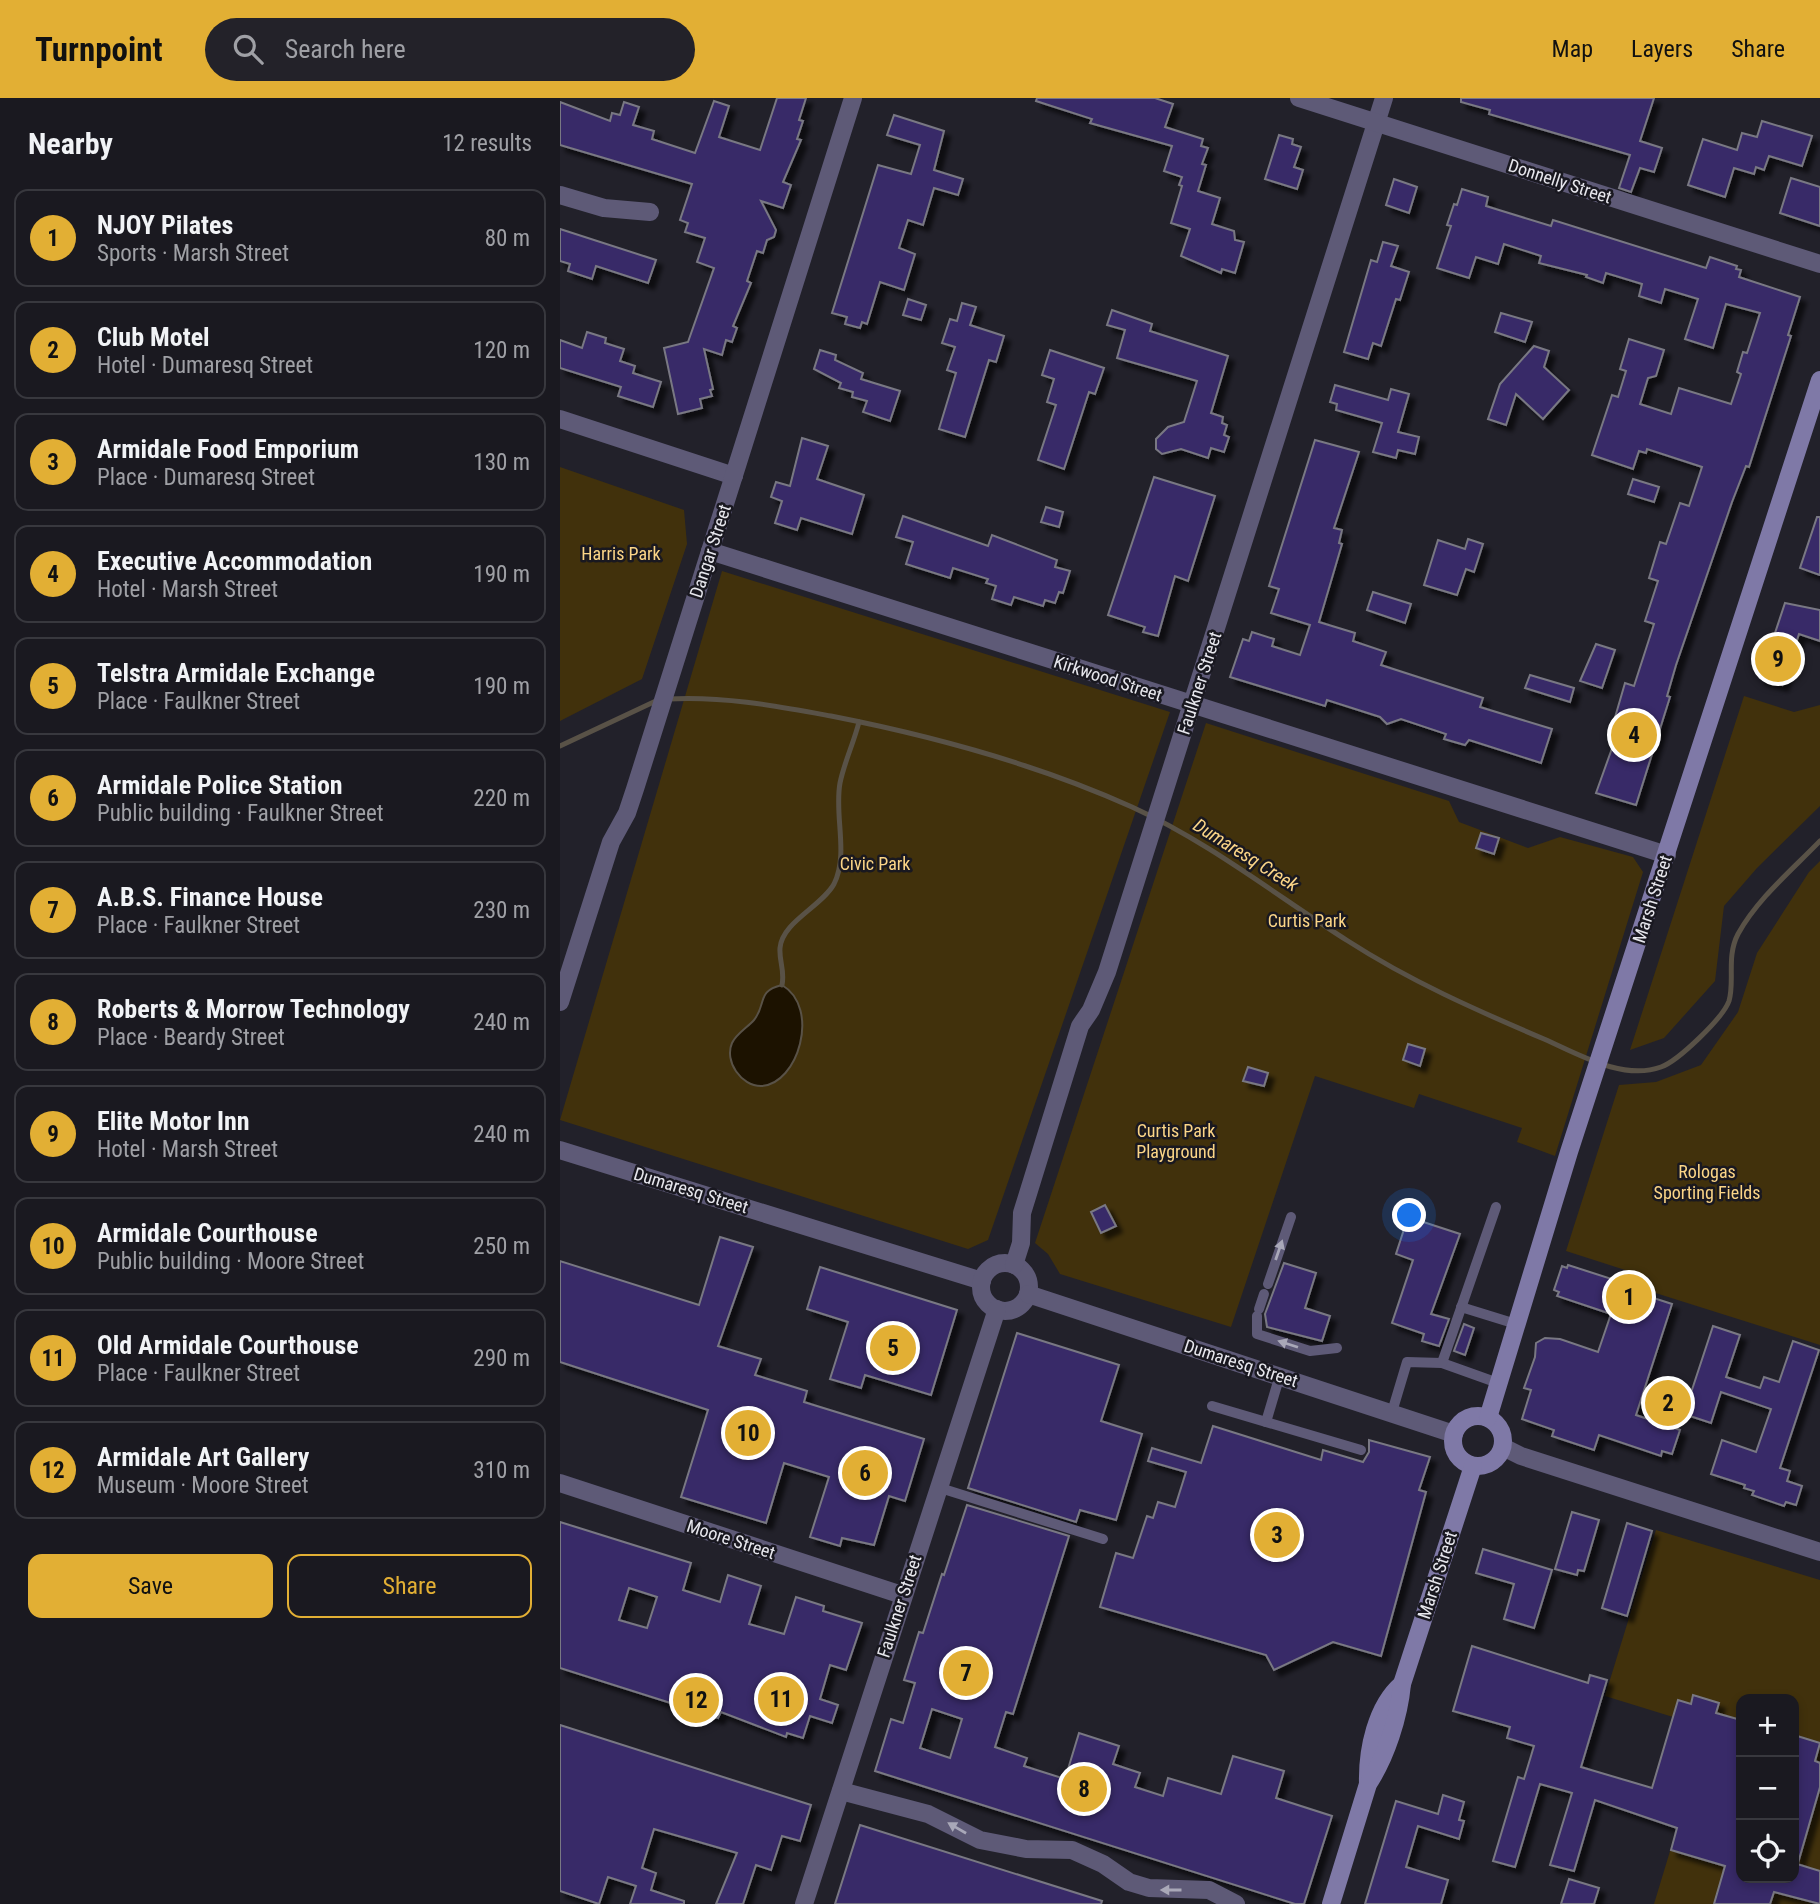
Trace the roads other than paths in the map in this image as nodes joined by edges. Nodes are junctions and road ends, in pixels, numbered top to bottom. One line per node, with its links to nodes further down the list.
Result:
1 (853, 98): 10 (street, Dangar Street)
2 (1299, 98): 4 (street, Donnelly Street)
3 (1384, 98): 4 (street, Faulkner Street)
4 (1377, 123): 7 (street, Donnelly Street); 12 (street, Faulkner Street)
5 (560, 195): 6 (street)
6 (650, 212)
7 (1820, 264)
8 (1820, 380): 13 (main road, Marsh Street)
9 (560, 419): 10 (street)
10 (734, 476): 11 (street, Dangar Street)
11 (710, 551): 12 (street, Kirkwood Street); 14 (street, Dangar Street)
12 (1192, 704): 13 (street, Kirkwood Street); 18 (street, Faulkner Street)
13 (1667, 855): 23 (main road, Marsh Street)
14 (560, 1002)
15 (560, 1150): 19 (street, Dumaresq Street)
16 (1496, 1207): 21 (lane)
17 (1291, 1217): 24 (lane, one-way to 17)
18 (1014, 1265): 19 (street); 20 (street)
19 (982, 1281): 22 (street)
20 (1028, 1294): 22 (street); 26 (street, Dumaresq Street)
21 (1461, 1307): 23 (lane); 25 (lane)
22 (996, 1309): 37 (street, Faulkner Street)
23 (1516, 1324): 27 (main road, Marsh Street)
24 (1337, 1348)
25 (1442, 1363): 27 (lane); 29 (lane)
26 (1280, 1376): 29 (street, Dumaresq Street); 31 (lane)
27 (1498, 1383): 30 (main road, Marsh Street)
28 (1212, 1406): 31 (lane)
29 (1392, 1412): 32 (street, Dumaresq Street)
30 (1488, 1418): 32 (main road); 33 (main road)
31 (1266, 1422): 34 (lane)
32 (1454, 1434): 35 (main road)
33 (1503, 1447): 35 (main road); 39 (street)
34 (1361, 1450)
35 (1473, 1466): 44 (main road, Marsh Street)
36 (560, 1483): 40 (street, Moore Street)
37 (937, 1487): 38 (lane); 40 (street, Faulkner Street)
38 (1103, 1539)
39 (1820, 1552)
40 (902, 1595): 41 (street, Faulkner Street)
41 (841, 1791): 42 (street, Faulkner Street); 43 (street, one-way to 41)
42 (804, 1904)
43 (1236, 1904)
44 (1331, 1904)

